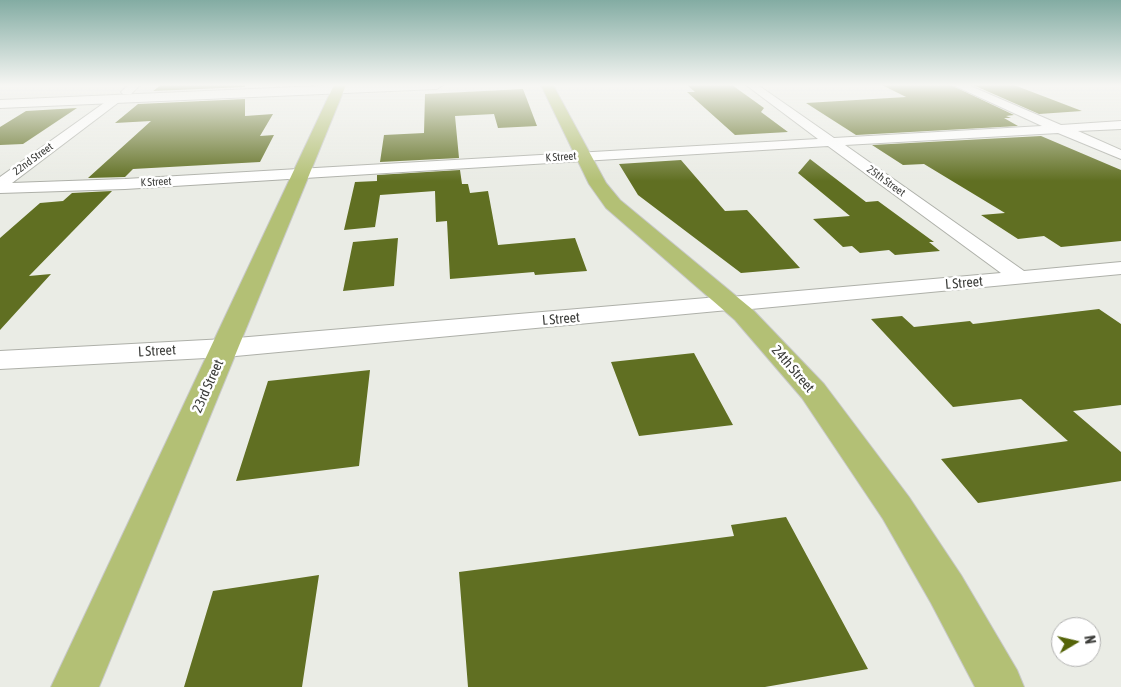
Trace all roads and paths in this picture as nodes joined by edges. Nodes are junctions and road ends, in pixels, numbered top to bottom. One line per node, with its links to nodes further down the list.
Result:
1 (91, 117): 12 (street, 22nd Street)
2 (326, 117): 11 (main road, 23rd Street)
3 (563, 117): 10 (main road, 24th Street)
4 (795, 117): 8 (street, 25th Street)
5 (1033, 117): 7 (street)
6 (1121, 125): 7 (street, K Street)
7 (1058, 128): 8 (street, K Street); 9 (street)
8 (830, 142): 10 (street, K Street); 15 (street, 25th Street)
9 (1121, 155)
10 (582, 156): 11 (street, K Street); 16 (main road, 24th Street)
11 (302, 174): 13 (street, K Street); 17 (main road, 23rd Street)
12 (0, 184)
13 (0, 188)
14 (1121, 268): 15 (street, L Street)
15 (1021, 278): 16 (street, L Street)
16 (730, 304): 17 (main road, L Street); 20 (main road, 24th Street)
17 (225, 348): 18 (main road, L Street); 19 (main road, 23rd Street)
18 (0, 360)
19 (75, 687)
20 (1000, 687)

